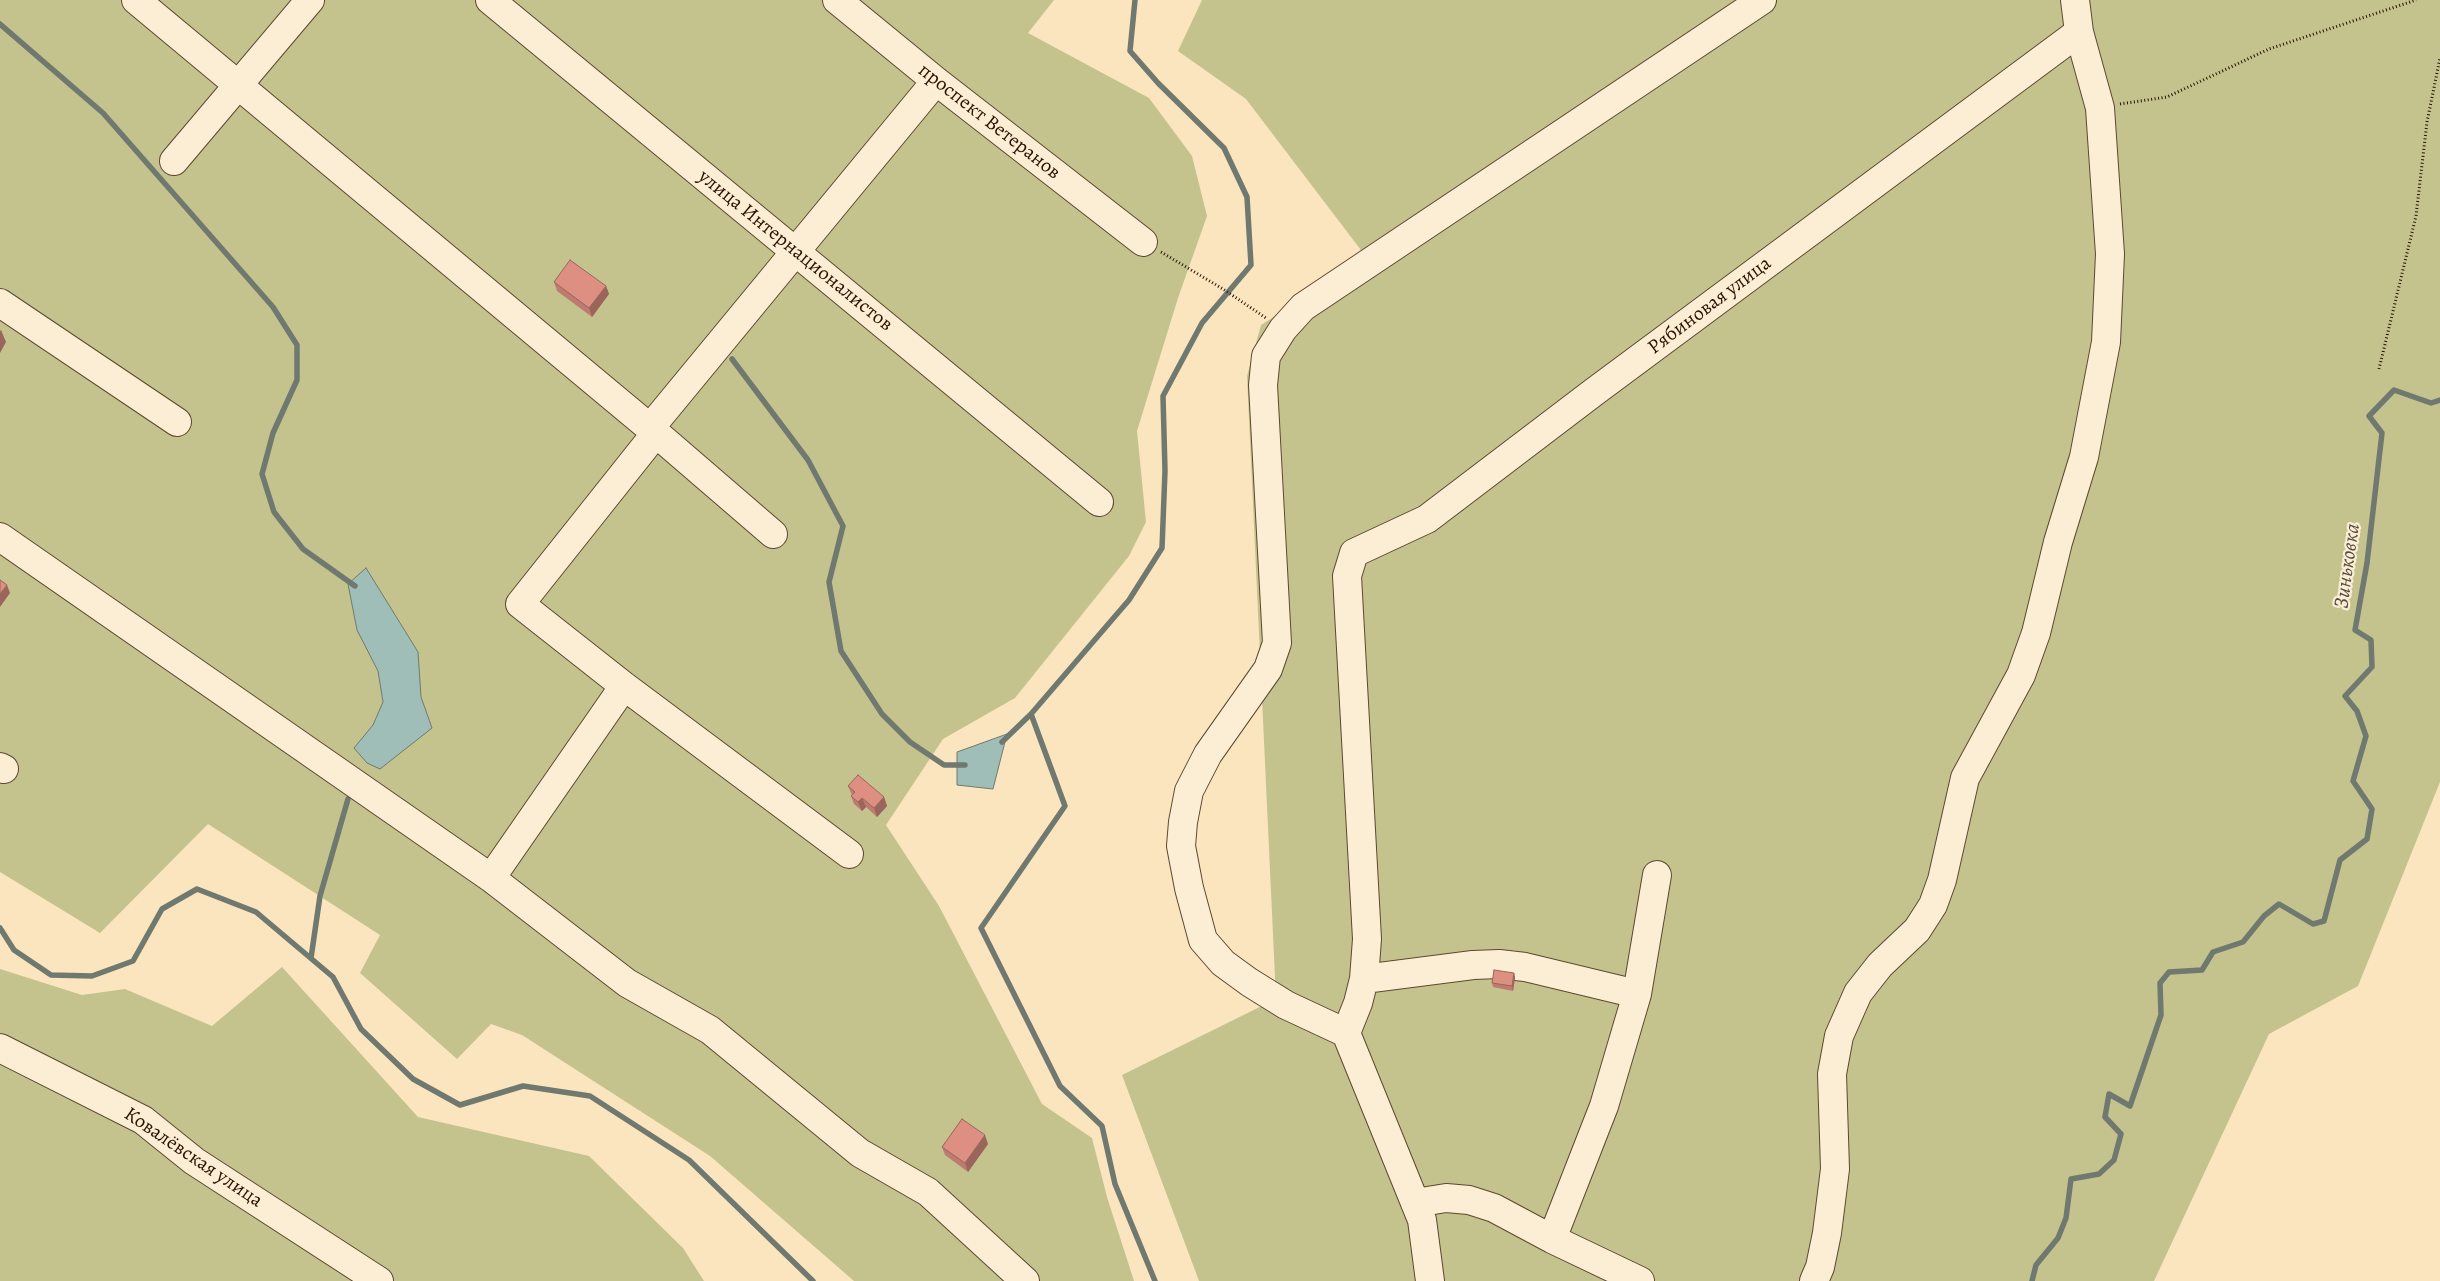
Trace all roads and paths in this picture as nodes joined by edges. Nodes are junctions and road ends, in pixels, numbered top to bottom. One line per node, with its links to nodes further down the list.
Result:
1 (136, 0): 11 (street)
2 (310, 0): 11 (street)
3 (490, 0): 15 (street, улица Интернационалистов)
4 (836, 0): 10 (street, проспект Ветеранов)
5 (1762, 0): 17 (street)
6 (2075, 0): 8 (street)
7 (2416, 0): 12 (path)
8 (2079, 32): 12 (street); 28 (street, Рябиновая улица)
9 (2440, 58): 18 (path)
10 (936, 80): 14 (street, проспект Ветеранов); 15 (street)
11 (239, 86): 13 (street); 20 (street)
12 (2100, 108): 38 (street)
13 (174, 161)
14 (1143, 242): 17 (path)
15 (795, 251): 20 (street); 21 (street, улица Интернационалистов)
16 (0, 303): 19 (street)
17 (1283, 330): 30 (street)
18 (2379, 369)
19 (177, 422)
20 (653, 430): 22 (street); 24 (street)
21 (1099, 502)
22 (773, 534)
23 (0, 537): 27 (street)
24 (624, 686): 25 (street); 27 (street)
25 (850, 854)
26 (1658, 875): 29 (street)
27 (491, 878): 35 (street)
28 (1364, 979): 29 (street); 30 (street)
29 (1637, 994): 33 (street)
30 (1346, 1033): 32 (street)
31 (0, 1048): 34 (street, Ковалёвская улица)
32 (1415, 1203): 33 (street); 36 (street)
33 (1552, 1239): 37 (street)
34 (379, 1281)
35 (1025, 1281)
36 (1430, 1281)
37 (1640, 1281)
38 (1814, 1281)

